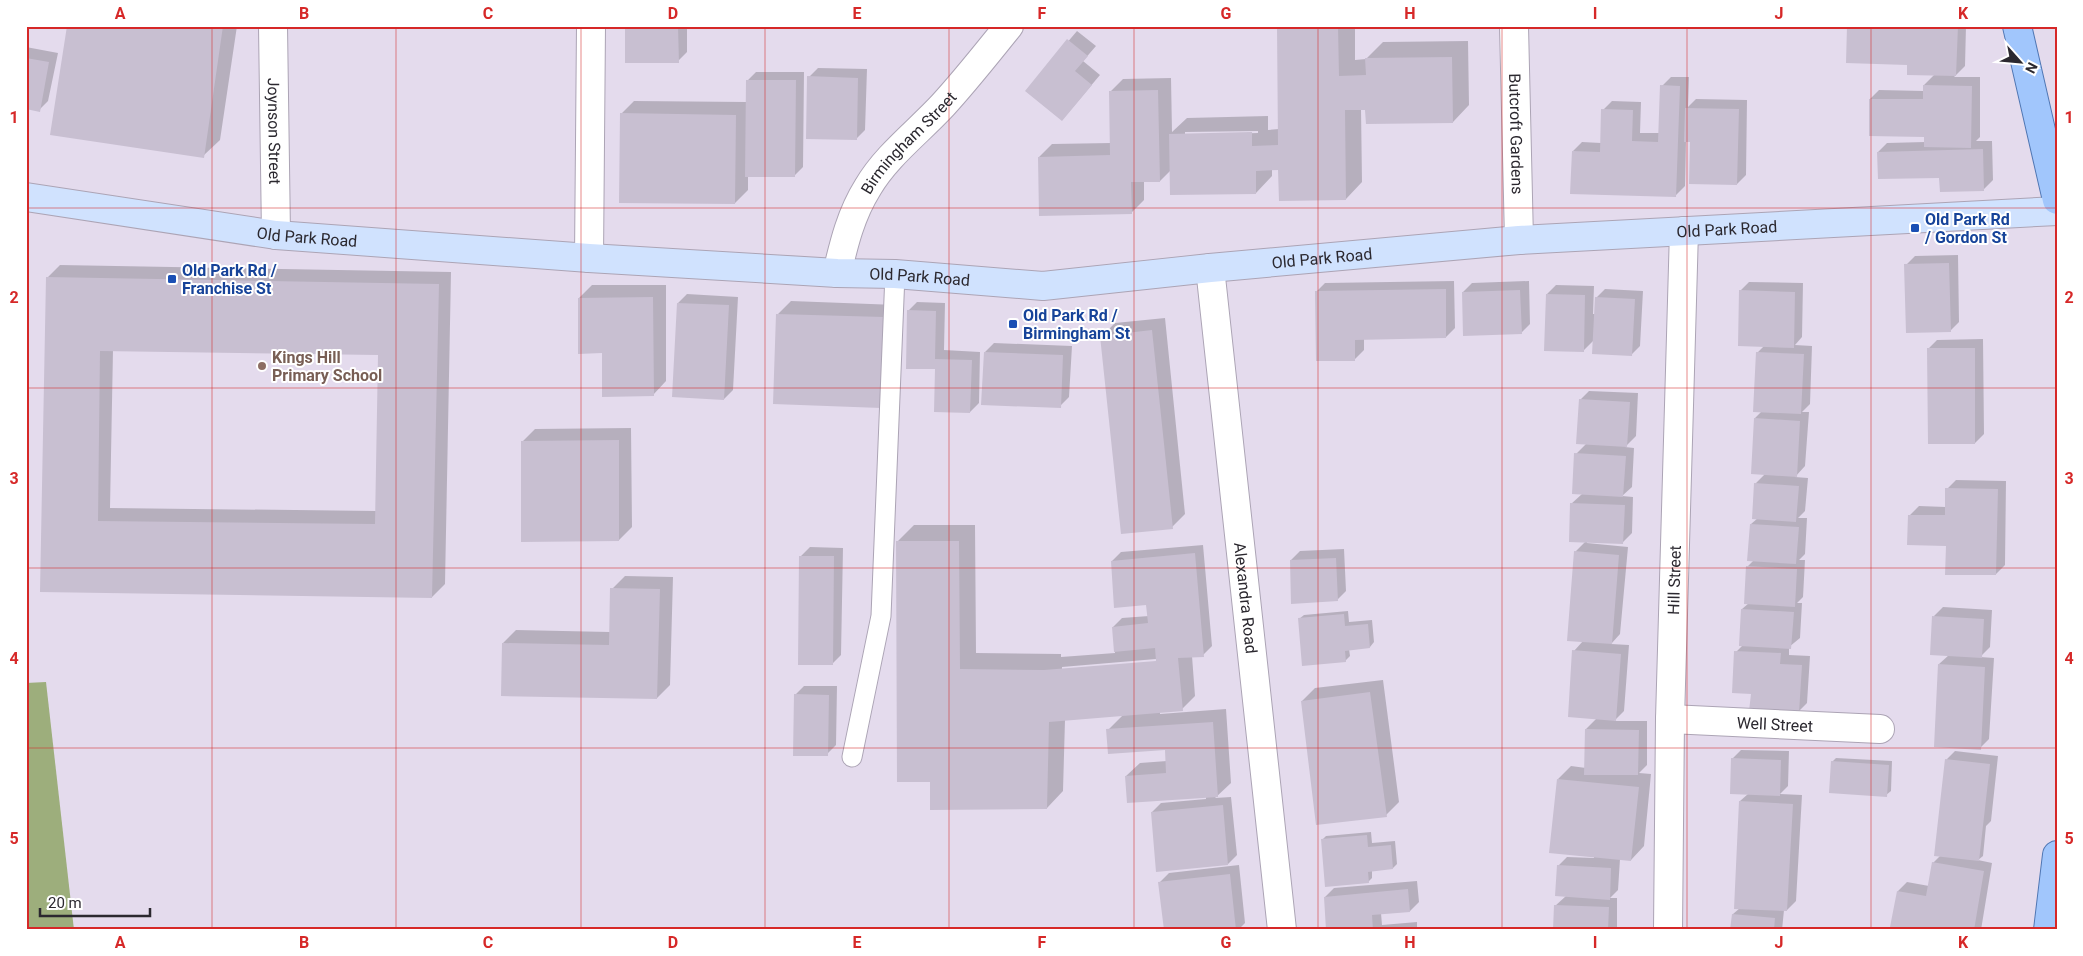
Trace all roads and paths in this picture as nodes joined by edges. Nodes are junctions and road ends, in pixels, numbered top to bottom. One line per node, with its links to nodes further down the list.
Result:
1 (273, 26): 11 (street, Joynson Street)
2 (591, 26): 13 (street)
3 (1009, 26): 15 (street, Birmingham Street)
4 (1514, 26): 12 (street, Butcroft Gardens)
5 (2018, 26): 6 (main road)
6 (2054, 171): 8 (main road)
7 (26, 197): 11 (street, Old Park Road)
8 (2057, 200)
9 (2057, 211): 10 (street, Old Park Road)
10 (1684, 231): 12 (street, Old Park Road); 17 (street, Hill Street)
11 (276, 235): 13 (street, Old Park Road)
12 (1519, 240): 14 (street, Old Park Road)
13 (588, 258): 15 (street, Old Park Road)
14 (1210, 268): 16 (street, Old Park Road); 21 (street, Alexandra Road)
15 (837, 273): 16 (street, Old Park Road)
16 (895, 274): 19 (lane)
17 (1670, 719): 18 (street, Well Street); 22 (street, Hill Street)
18 (1880, 729)
19 (852, 757)
20 (2057, 856): 23 (main road)
21 (1282, 930)
22 (1668, 930)
23 (2048, 930)

